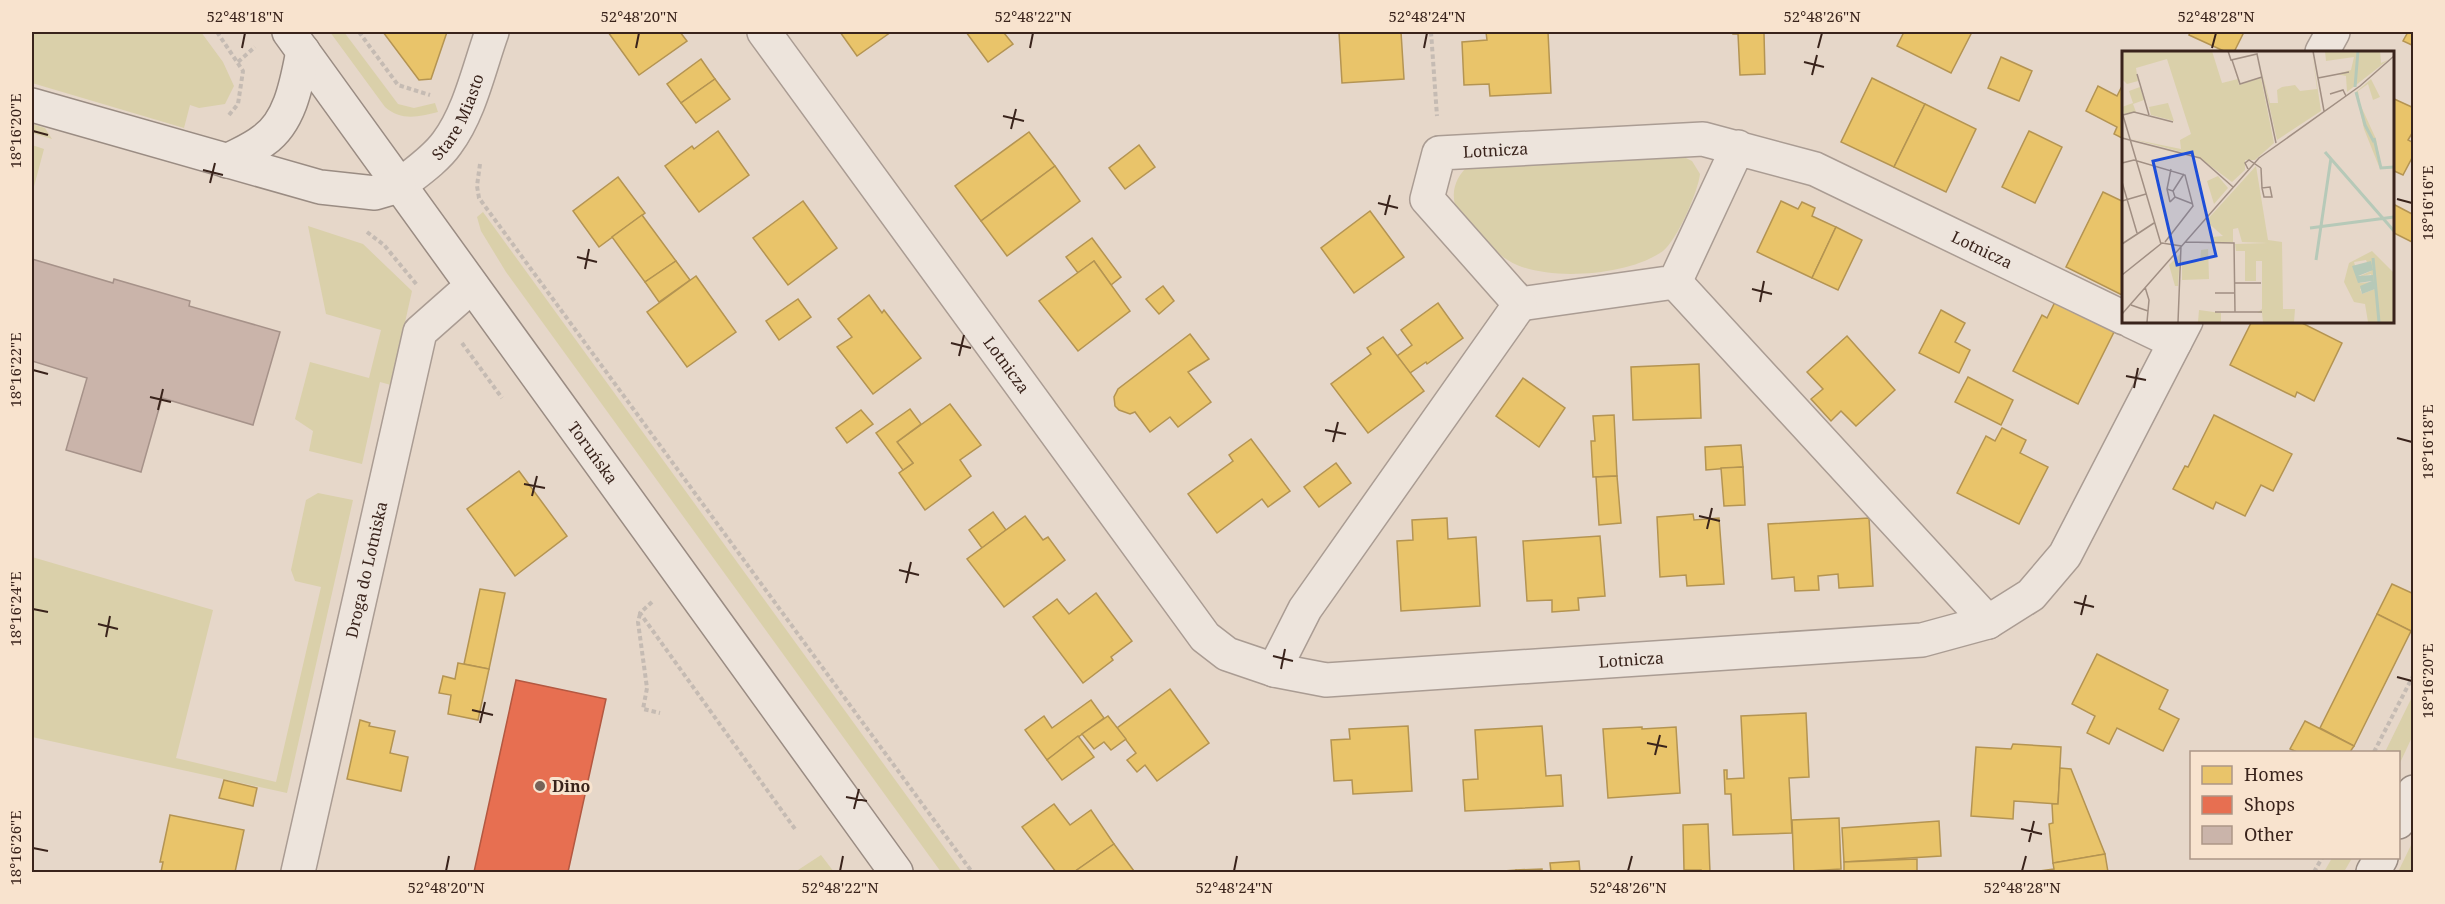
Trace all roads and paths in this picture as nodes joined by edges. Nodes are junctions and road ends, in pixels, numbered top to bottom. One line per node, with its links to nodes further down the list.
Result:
1 (217, 32): 11 (path)
2 (359, 32): 10 (path)
3 (492, 32): 10 (street, Stare Miasto)
4 (764, 32): 29 (street, Lotnicza)
5 (1431, 32): 14 (path)
6 (2333, 32): 8 (street)
7 (296, 41): 15 (street); 16 (street, Toruńska)
8 (2323, 51)
9 (32, 105): 15 (street)
10 (466, 106): 16 (street, Stare Miasto)
11 (227, 116)
12 (1738, 147): 14 (street, Lotnicza); 18 (street); 22 (street, Lotnicza)
13 (482, 152): 40 (path)
14 (1439, 153): 20 (street, Lotnicza)
15 (227, 160): 16 (street)
16 (399, 186): 19 (street, Toruńska)
17 (361, 227): 21 (path)
18 (1675, 282): 20 (street); 28 (street)
19 (472, 286): 21 (street, Droga do Lotniska); 39 (street, Toruńska)
20 (1520, 304): 29 (street)
21 (441, 314): 25 (path); 38 (street, Droga do Lotniska)
22 (2122, 317)
23 (2135, 322): 24 (street, Lotnicza)
24 (2180, 332): 28 (street, Lotnicza)
25 (504, 400)
26 (646, 593): 27 (path)
27 (640, 613): 31 (path); 35 (path)
28 (1988, 622): 29 (street, Lotnicza)
29 (1274, 670)
30 (2414, 674): 32 (path)
31 (660, 713)
32 (2375, 751)
33 (2414, 792): 34 (street)
34 (2400, 818)
35 (795, 829)
36 (2321, 859): 41 (path)
37 (2380, 859): 42 (street)
38 (298, 873)
39 (896, 873)
40 (972, 873)
41 (2314, 873)
42 (2373, 873)

